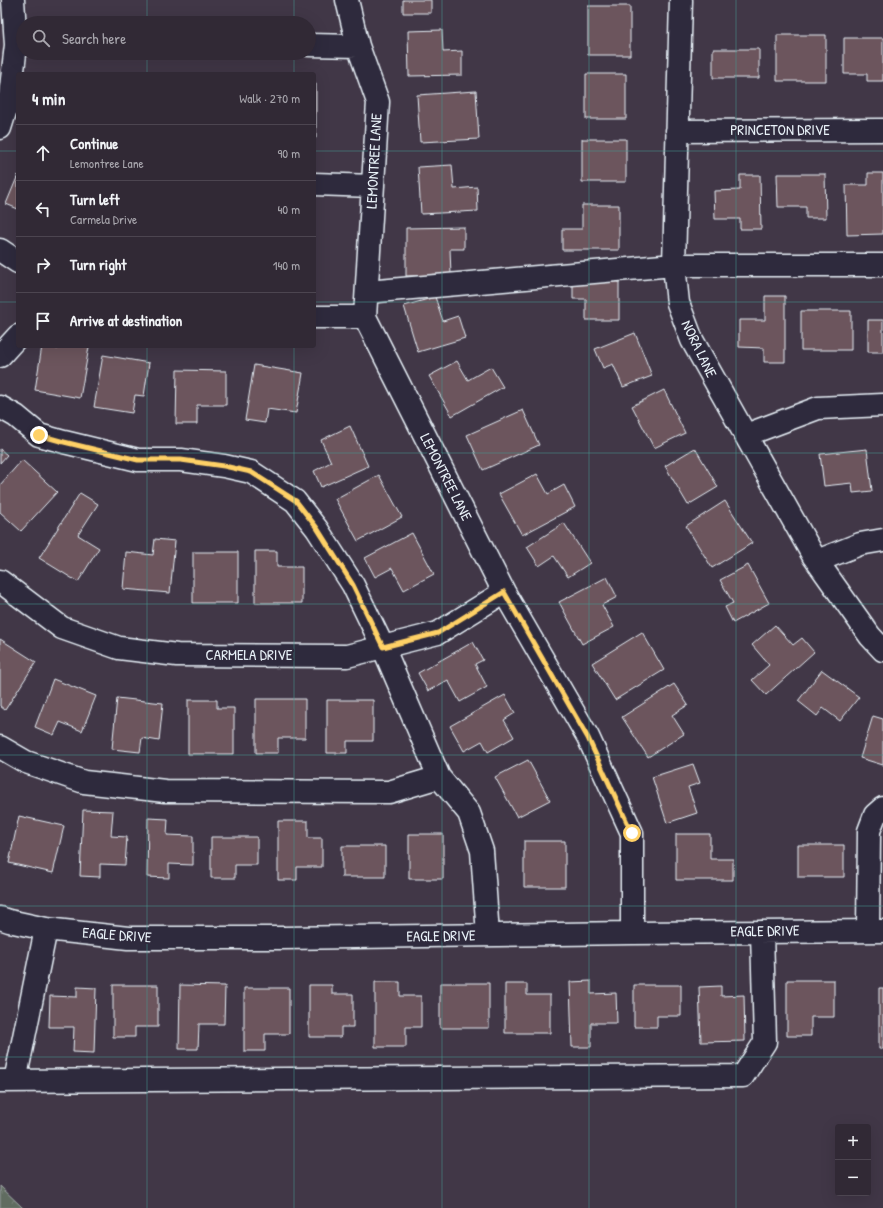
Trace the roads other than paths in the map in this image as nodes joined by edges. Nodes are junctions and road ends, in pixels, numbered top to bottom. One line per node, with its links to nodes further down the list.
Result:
1 (13, 0): 4 (street)
2 (347, 0): 6 (street, LEMONTREE LANE)
3 (681, 0): 10 (street, NORA LANE)
4 (16, 22)
5 (316, 45): 6 (street)
6 (358, 46): 12 (street, LEMONTREE LANE)
7 (16, 60): 8 (street)
8 (0, 128)
9 (883, 130): 10 (street, PRINCETON DRIVE)
10 (677, 131): 15 (street, NORA LANE)
11 (316, 184): 12 (street)
12 (373, 186): 17 (street, LEMONTREE LANE)
13 (0, 250): 14 (street)
14 (16, 261)
15 (674, 265): 16 (street); 17 (street); 24 (street, NORA LANE)
16 (883, 265)
17 (367, 292): 19 (street, LEMONTREE LANE)
18 (316, 317): 19 (street)
19 (365, 317): 28 (street, LEMONTREE LANE)
20 (16, 338): 21 (street)
21 (0, 356)
22 (883, 406): 24 (street)
23 (0, 407): 29 (street)
24 (746, 435): 26 (street, NORA LANE)
25 (883, 540): 26 (street)
26 (817, 561): 30 (street, NORA LANE)
27 (0, 581): 29 (street, CARMELA DRIVE)
28 (504, 592): 29 (street, CARMELA DRIVE); 37 (street, LEMONTREE LANE)
29 (383, 647): 32 (street)
30 (883, 650)
31 (0, 747): 32 (street)
32 (439, 777): 39 (street)
33 (883, 808): 36 (street)
34 (0, 918): 35 (street, EAGLE DRIVE)
35 (46, 929): 39 (street, EAGLE DRIVE); 40 (street)
36 (876, 930): 38 (street, EAGLE DRIVE)
37 (632, 932): 38 (street, EAGLE DRIVE); 39 (street, EAGLE DRIVE)
38 (762, 932): 40 (street)
39 (488, 935)
40 (8, 1081)

